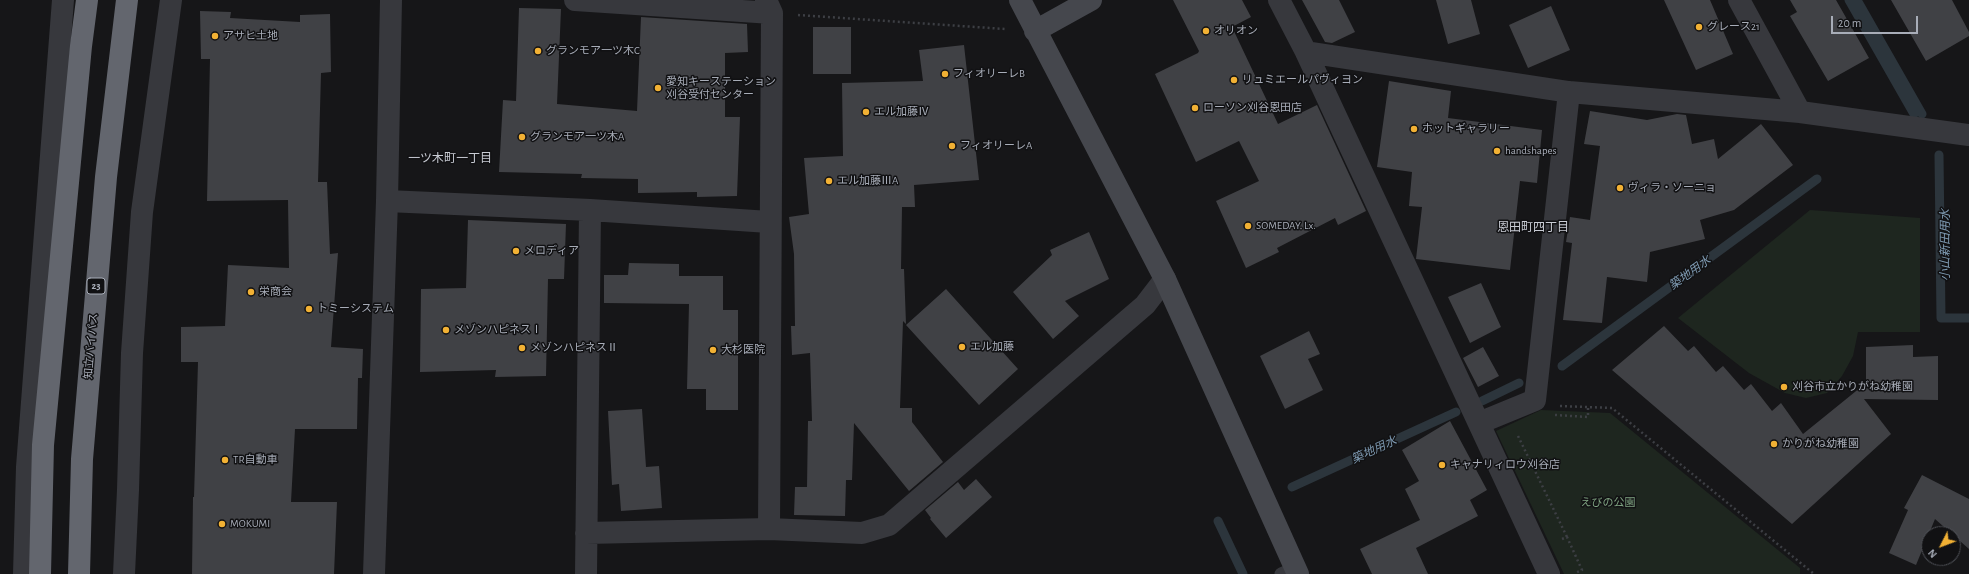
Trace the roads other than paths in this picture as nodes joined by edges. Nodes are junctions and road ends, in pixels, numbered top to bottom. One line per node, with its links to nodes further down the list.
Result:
1 (63, 0): 25 (street)
2 (87, 0): 26 (highway)
3 (127, 0): 27 (highway, 知立バイパス / 23)
4 (171, 0): 28 (street)
5 (391, 0): 17 (street)
6 (575, 0): 11 (street)
7 (1020, 0): 12 (street)
8 (1091, 0): 12 (street)
9 (1280, 0): 13 (street)
10 (1739, 0): 15 (street)
11 (769, 7): 19 (street)
12 (1035, 31): 20 (street)
13 (1306, 52): 14 (street); 21 (street)
14 (1568, 92): 15 (street); 21 (street)
15 (1800, 112): 16 (street)
16 (1969, 135)
17 (387, 201): 18 (street); 29 (street)
18 (590, 210): 19 (street); 23 (street)
19 (770, 222): 22 (street)
20 (1165, 279): 22 (street); 24 (street)
21 (1479, 423): 31 (street)
22 (769, 529): 23 (street)
23 (586, 533): 30 (street)
24 (1291, 572)
25 (24, 574)
26 (40, 574)
27 (79, 574)
28 (124, 574)
29 (374, 574)
30 (586, 574)
31 (1549, 574)

